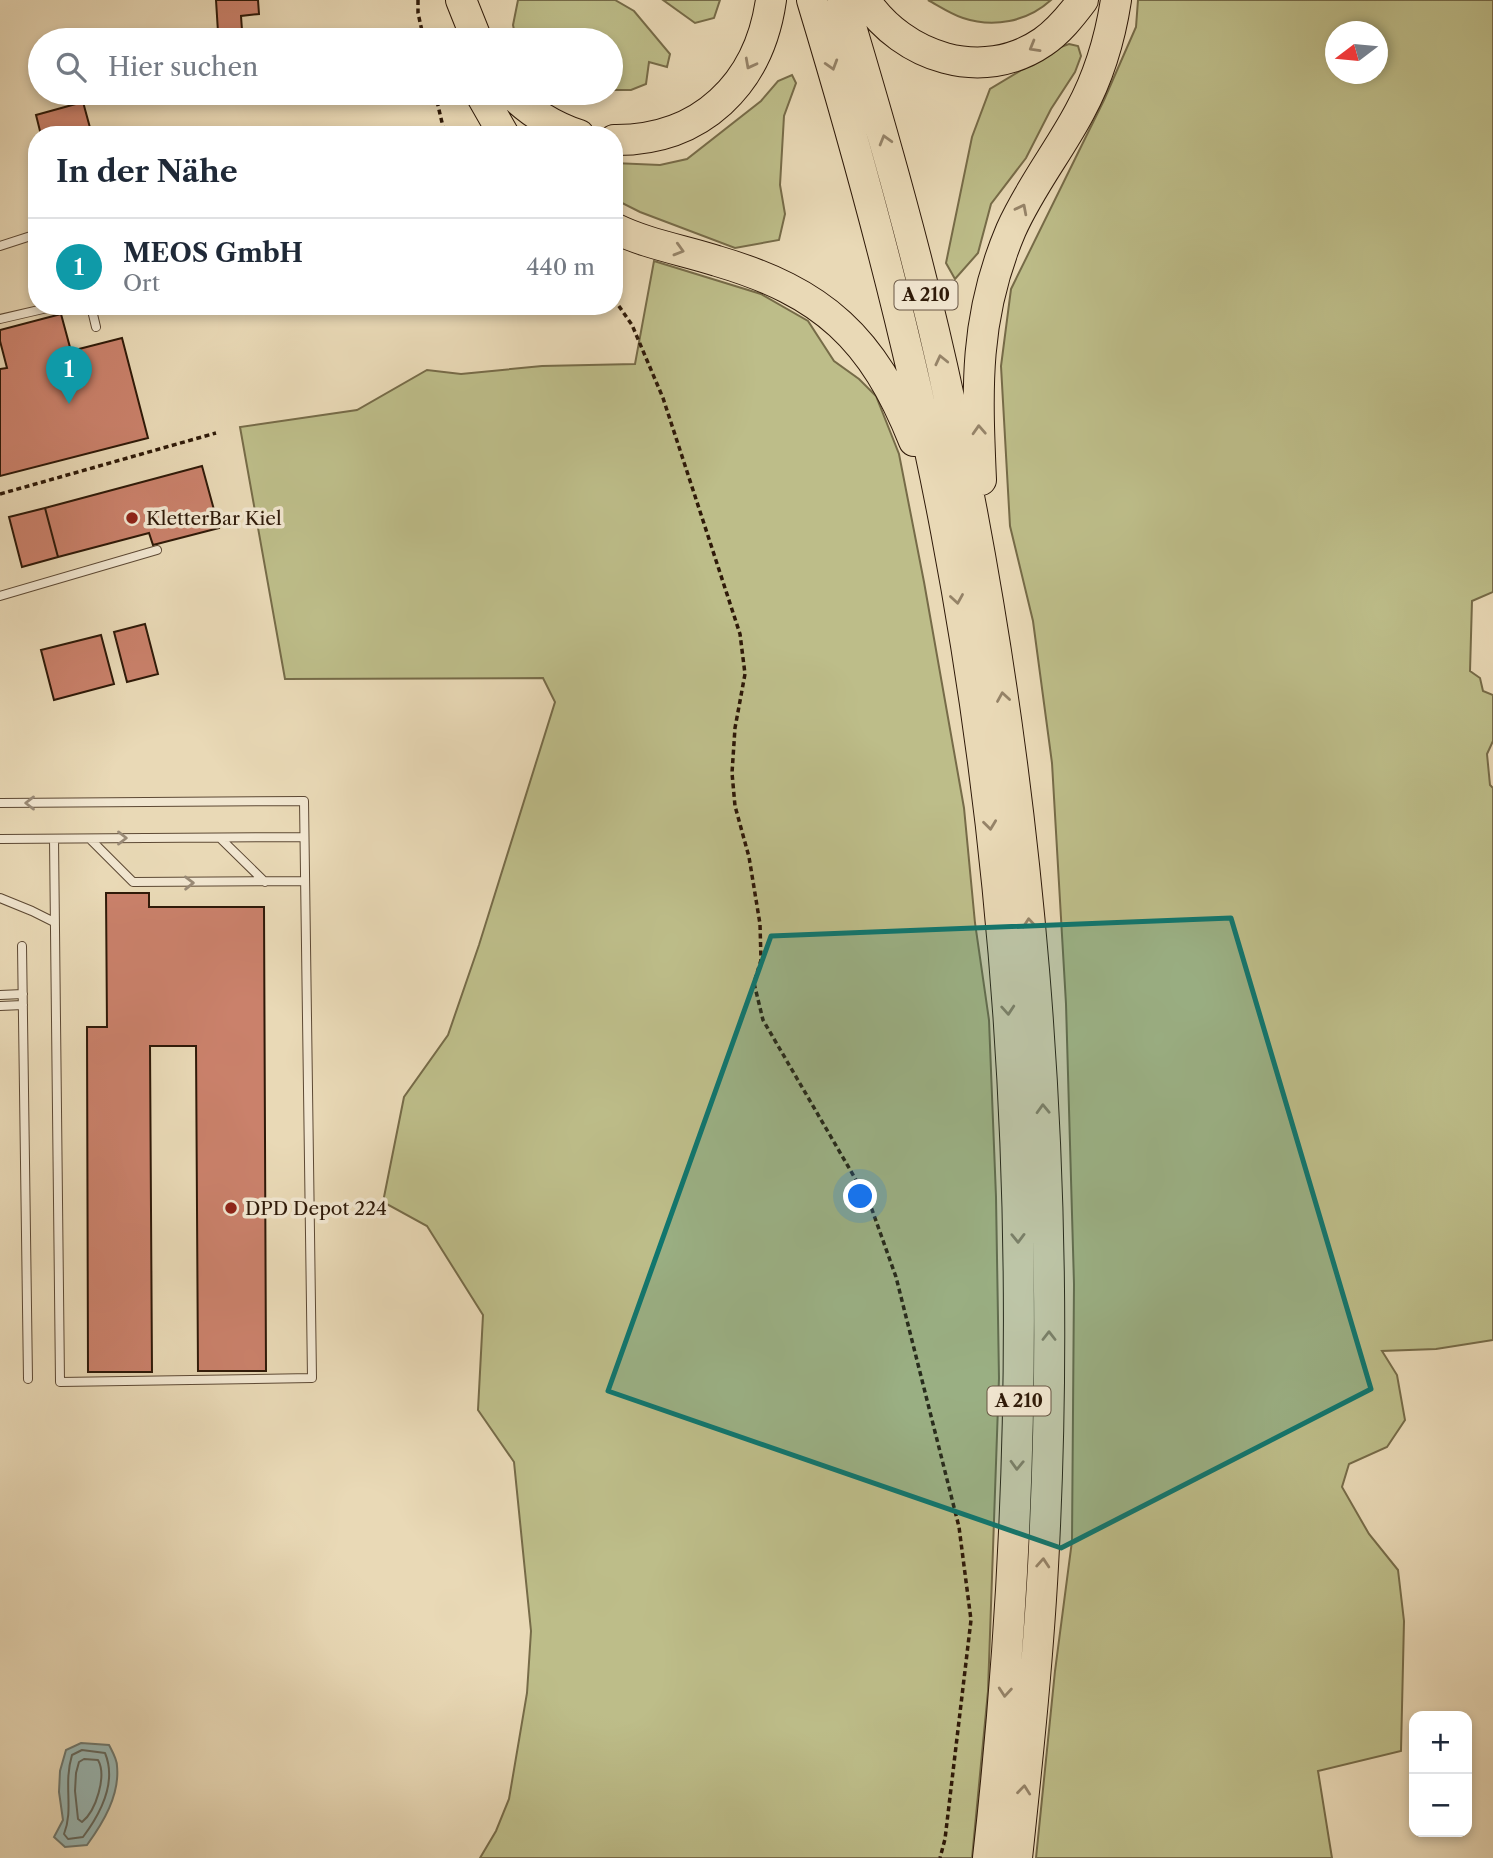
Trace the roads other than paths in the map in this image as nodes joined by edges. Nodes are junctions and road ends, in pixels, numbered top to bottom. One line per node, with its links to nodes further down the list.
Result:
1 (461, 0): 8 (highway); 9 (highway)
2 (771, 0): 14 (highway, one-way to 14)
3 (812, 0): 22 (highway, A 210, one-way to 22)
4 (843, 0): 25 (highway, A 210, one-way to 4)
5 (866, 0): 6 (highway, one-way to 5)
6 (1083, 0)
7 (1116, 0): 25 (highway, one-way to 7)
8 (464, 28)
9 (472, 28)
10 (487, 105): 12 (highway)
11 (525, 105): 13 (highway)
12 (499, 126)
13 (556, 126)
14 (623, 140)
15 (623, 231): 22 (highway, one-way to 22)
16 (28, 237): 17 (lane)
17 (0, 246)
18 (28, 312): 20 (lane)
19 (93, 315): 21 (lane)
20 (0, 319)
21 (96, 327)
22 (946, 532): 42 (highway, A 210, one-way to 42)
23 (157, 550): 24 (lane)
24 (0, 596)
25 (986, 596): 43 (highway, A 210, one-way to 25)
26 (0, 803): 27 (lane, one-way to 26)
27 (304, 837): 28 (lane); 32 (lane)
28 (220, 838): 31 (lane, one-way to 28); 33 (lane)
29 (0, 839): 30 (lane)
30 (54, 839): 31 (lane); 35 (lane)
31 (90, 839): 33 (lane, one-way to 33)
32 (305, 881): 33 (lane); 35 (lane)
33 (265, 882)
34 (0, 898): 35 (lane)
35 (54, 922)
36 (22, 946): 37 (lane)
37 (23, 994): 38 (lane); 40 (lane)
38 (0, 995)
39 (0, 1006): 40 (lane)
40 (23, 1006): 41 (lane)
41 (28, 1379)
42 (988, 1858)
43 (1017, 1858)

